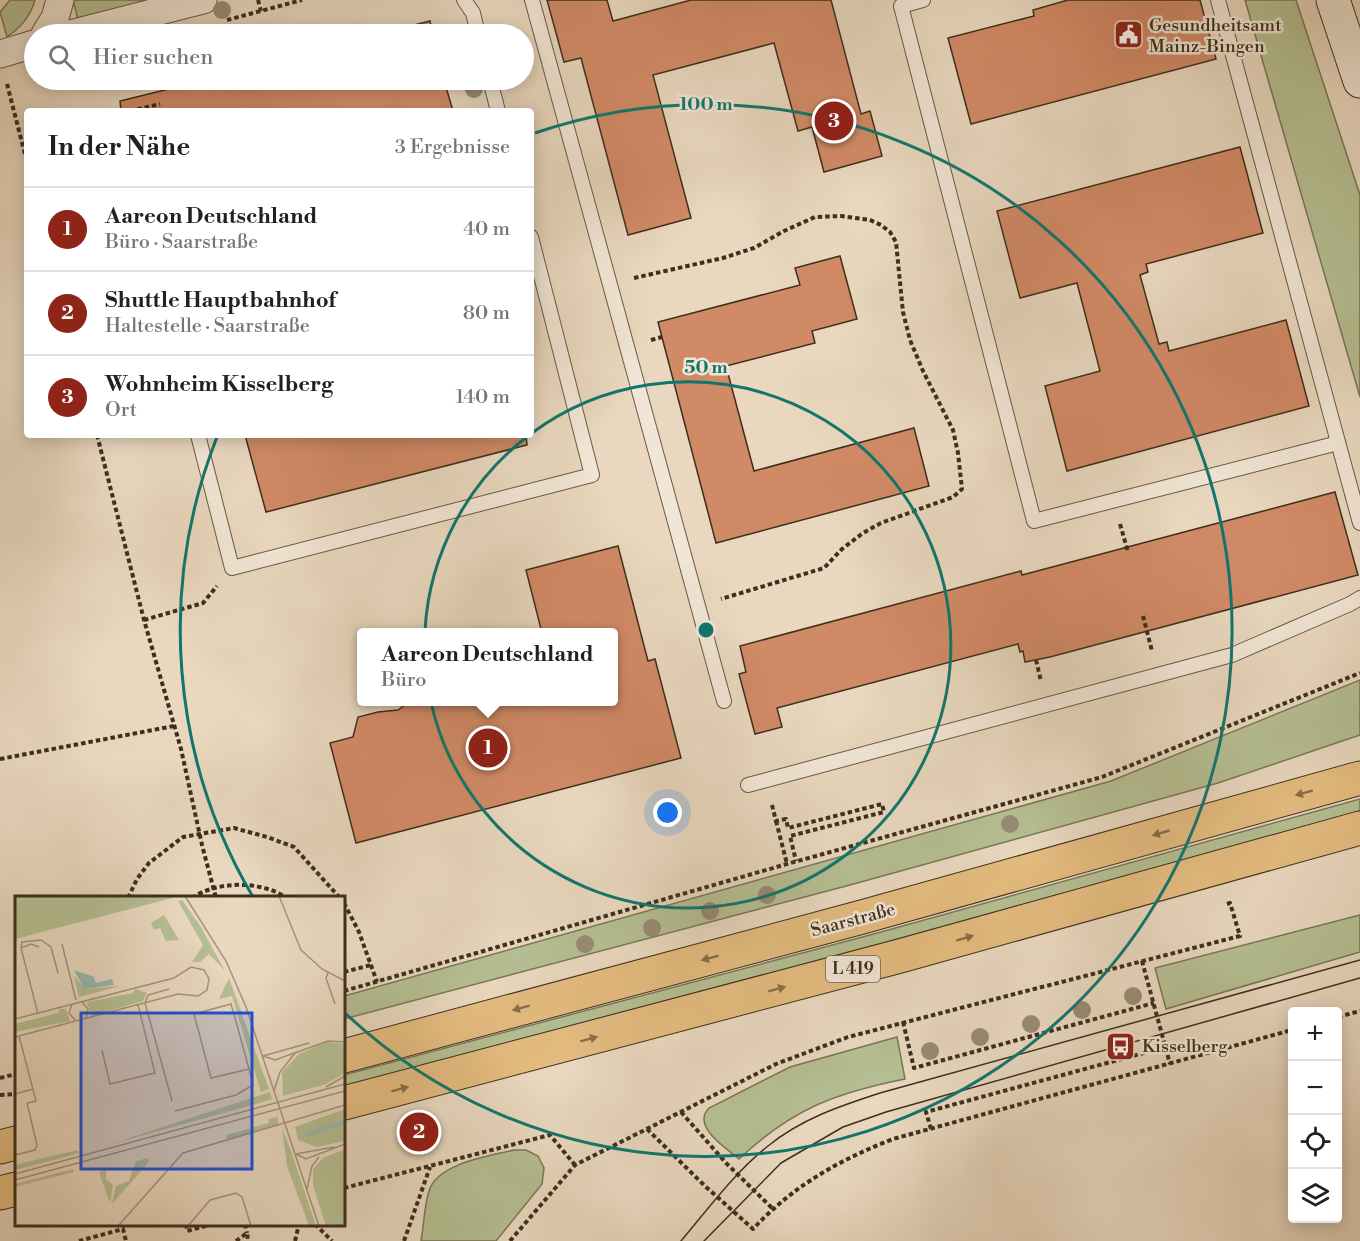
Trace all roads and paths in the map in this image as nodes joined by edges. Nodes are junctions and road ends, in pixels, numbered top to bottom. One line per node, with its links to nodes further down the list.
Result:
1 (60, 0): 13 (street)
2 (203, 0): 14 (street)
3 (258, 0): 11 (path)
4 (302, 0): 11 (path)
5 (464, 0): 10 (lane)
6 (532, 0): 26 (lane)
7 (923, 0): 29 (lane)
8 (1218, 0): 29 (lane)
9 (1333, 0): 19 (main road)
10 (474, 7): 15 (lane)
11 (261, 11): 12 (path)
12 (227, 20)
13 (51, 24)
14 (109, 24)
15 (477, 24)
16 (24, 47): 17 (street)
17 (0, 54)
18 (6, 80): 24 (path)
19 (1360, 81)
20 (493, 90): 23 (lane)
21 (160, 104): 22 (path)
22 (143, 108)
23 (497, 108)
24 (24, 150)
25 (534, 249): 28 (lane)
26 (610, 283): 33 (lane); 33 (path)
27 (98, 438): 35 (path)
28 (199, 438)
29 (1338, 443): 30 (lane)
30 (1360, 523)
31 (1360, 598): 37 (lane)
32 (203, 603): 35 (path)
33 (698, 605): 38 (lane)
34 (1143, 616): 37 (path)
35 (144, 620): 39 (path)
36 (1360, 673): 47 (path)
37 (1158, 675): 42 (lane)
38 (724, 701)
39 (174, 726): 40 (path); 46 (path)
40 (0, 759)
41 (1360, 778): 68 (highway, Saarstraße, one-way to 68)
42 (766, 780): 43 (lane); 44 (path)
43 (748, 785)
44 (776, 821): 47 (path); 48 (path)
45 (1360, 828): 74 (highway, L 419, one-way to 45)
46 (199, 833): 49 (path); 50 (path); 54 (path)
47 (796, 861): 48 (path)
48 (787, 864): 60 (path)
49 (213, 888): 51 (path); 52 (path); 53 (path)
50 (128, 896)
51 (194, 896)
52 (216, 896)
53 (283, 896)
54 (339, 896)
55 (1230, 903): 57 (path)
56 (345, 905): 58 (path)
57 (1142, 961): 62 (path); 65 (path)
58 (371, 965): 59 (path); 60 (path)
59 (345, 972)
60 (377, 982): 61 (path)
61 (345, 991)
62 (1154, 1004): 65 (path); 67 (path)
63 (1360, 1011): 64 (path)
64 (1342, 1016)
65 (903, 1022): 75 (path)
66 (1288, 1031): 69 (path)
67 (1166, 1047): 69 (path); 77 (path)
68 (345, 1056)
69 (1170, 1064): 77 (path)
70 (15, 1074): 71 (path)
71 (0, 1078)
72 (15, 1094): 73 (path)
73 (0, 1095)
74 (345, 1103)
75 (681, 1112): 76 (path); 85 (path)
76 (648, 1129): 80 (path); 85 (path)
77 (931, 1129): 85 (path)
78 (15, 1143): 79 (highway)
79 (0, 1147)
80 (575, 1165): 81 (path); 99 (path)
81 (430, 1167): 82 (path); 98 (path)
82 (345, 1188)
83 (15, 1189): 84 (highway)
84 (0, 1193)
85 (772, 1208)
86 (187, 1226): 87 (path)
87 (206, 1226)
88 (245, 1226): 91 (path)
89 (299, 1226): 96 (path)
90 (317, 1226): 97 (path)
91 (247, 1233): 94 (path); 95 (path)
92 (79, 1241): 93 (path)
93 (126, 1241)
94 (236, 1241)
95 (248, 1241)
96 (295, 1241)
97 (332, 1241)
98 (404, 1241)
99 (510, 1241)

